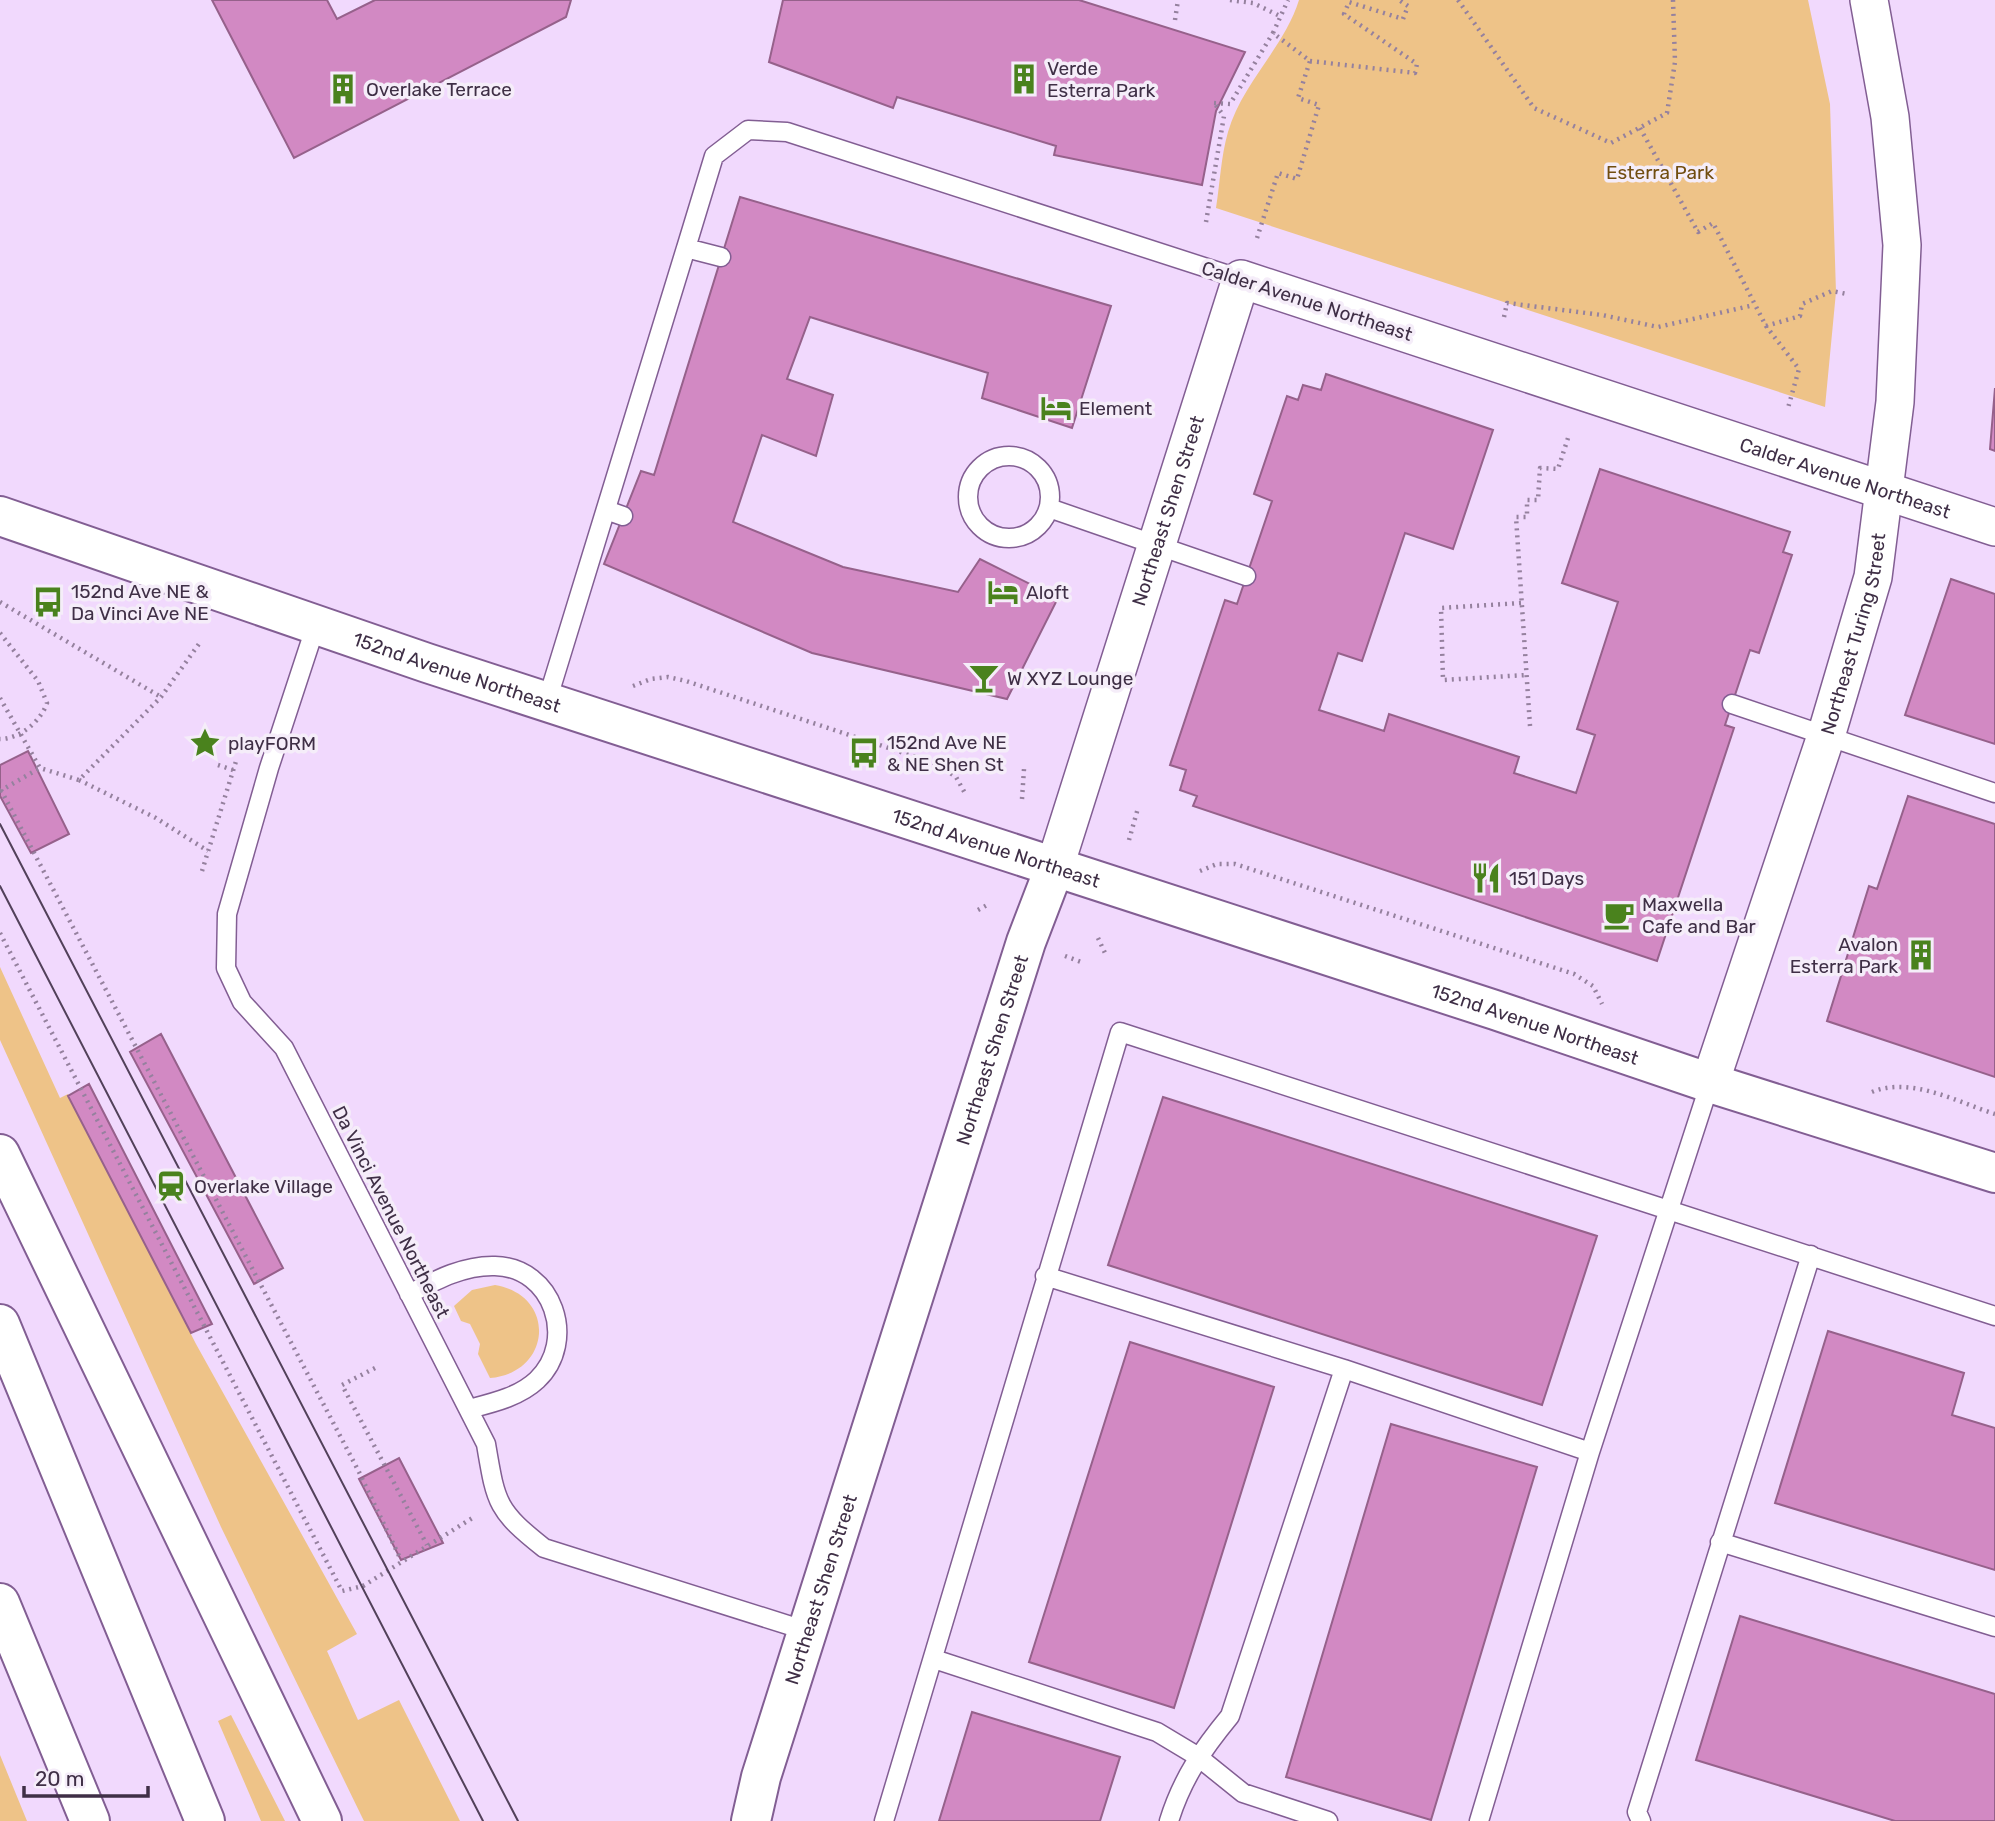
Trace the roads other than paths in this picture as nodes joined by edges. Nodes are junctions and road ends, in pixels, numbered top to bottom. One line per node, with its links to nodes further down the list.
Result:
1 (1870, 0): 5 (street, Northeast Turing Street)
2 (686, 248): 3 (lane); 4 (lane, Calder Avenue Northeast); 12 (lane, Calder Avenue Northeast)
3 (721, 257)
4 (1241, 279): 5 (street, Calder Avenue Northeast); 9 (street, Northeast Shen Street)
5 (1883, 488): 8 (street, Calder Avenue Northeast); 14 (street, Northeast Turing Street)
6 (1049, 508): 6 (lane); 9 (lane)
7 (0, 516): 11 (main road, 152nd Avenue Northeast)
8 (1995, 527)
9 (1157, 545): 10 (lane); 16 (street, Northeast Shen Street)
10 (1246, 576)
11 (316, 625): 12 (main road, 152nd Avenue Northeast); 23 (lane, Da Vinci Avenue Northeast)
12 (547, 701): 16 (main road, 152nd Avenue Northeast)
13 (1732, 704): 14 (lane)
14 (1826, 736): 15 (lane); 17 (street, Northeast Turing Street)
15 (1995, 793)
16 (1054, 869): 17 (main road, 152nd Avenue Northeast); 32 (main road, Northeast Shen Street)
17 (1710, 1083): 19 (main road, 152nd Avenue Northeast); 20 (lane)
18 (0, 1154): 37 (main road)
19 (1995, 1173)
20 (1670, 1209): 21 (lane); 22 (lane); 28 (lane)
21 (1811, 1255): 24 (lane); 29 (lane)
22 (1045, 1276): 26 (lane); 33 (lane)
23 (409, 1294): 27 (lane, Da Vinci Avenue Northeast); 27 (lane)
24 (1995, 1316)
25 (0, 1324): 36 (main road)
26 (1344, 1369): 28 (lane); 34 (lane)
27 (469, 1409): 32 (lane, Da Vinci Avenue Northeast)
28 (1590, 1452): 42 (lane)
29 (1720, 1542): 31 (lane); 43 (lane)
30 (0, 1602): 35 (main road)
31 (1995, 1627)
32 (807, 1631): 38 (main road, Northeast Shen Street)
33 (934, 1659): 34 (lane); 39 (lane)
34 (1197, 1756): 40 (lane); 41 (lane)
35 (90, 1821)
36 (205, 1821)
37 (322, 1821)
38 (751, 1821)
39 (884, 1821)
40 (1169, 1821)
41 (1328, 1821)
42 (1479, 1821)
43 (1641, 1821)

